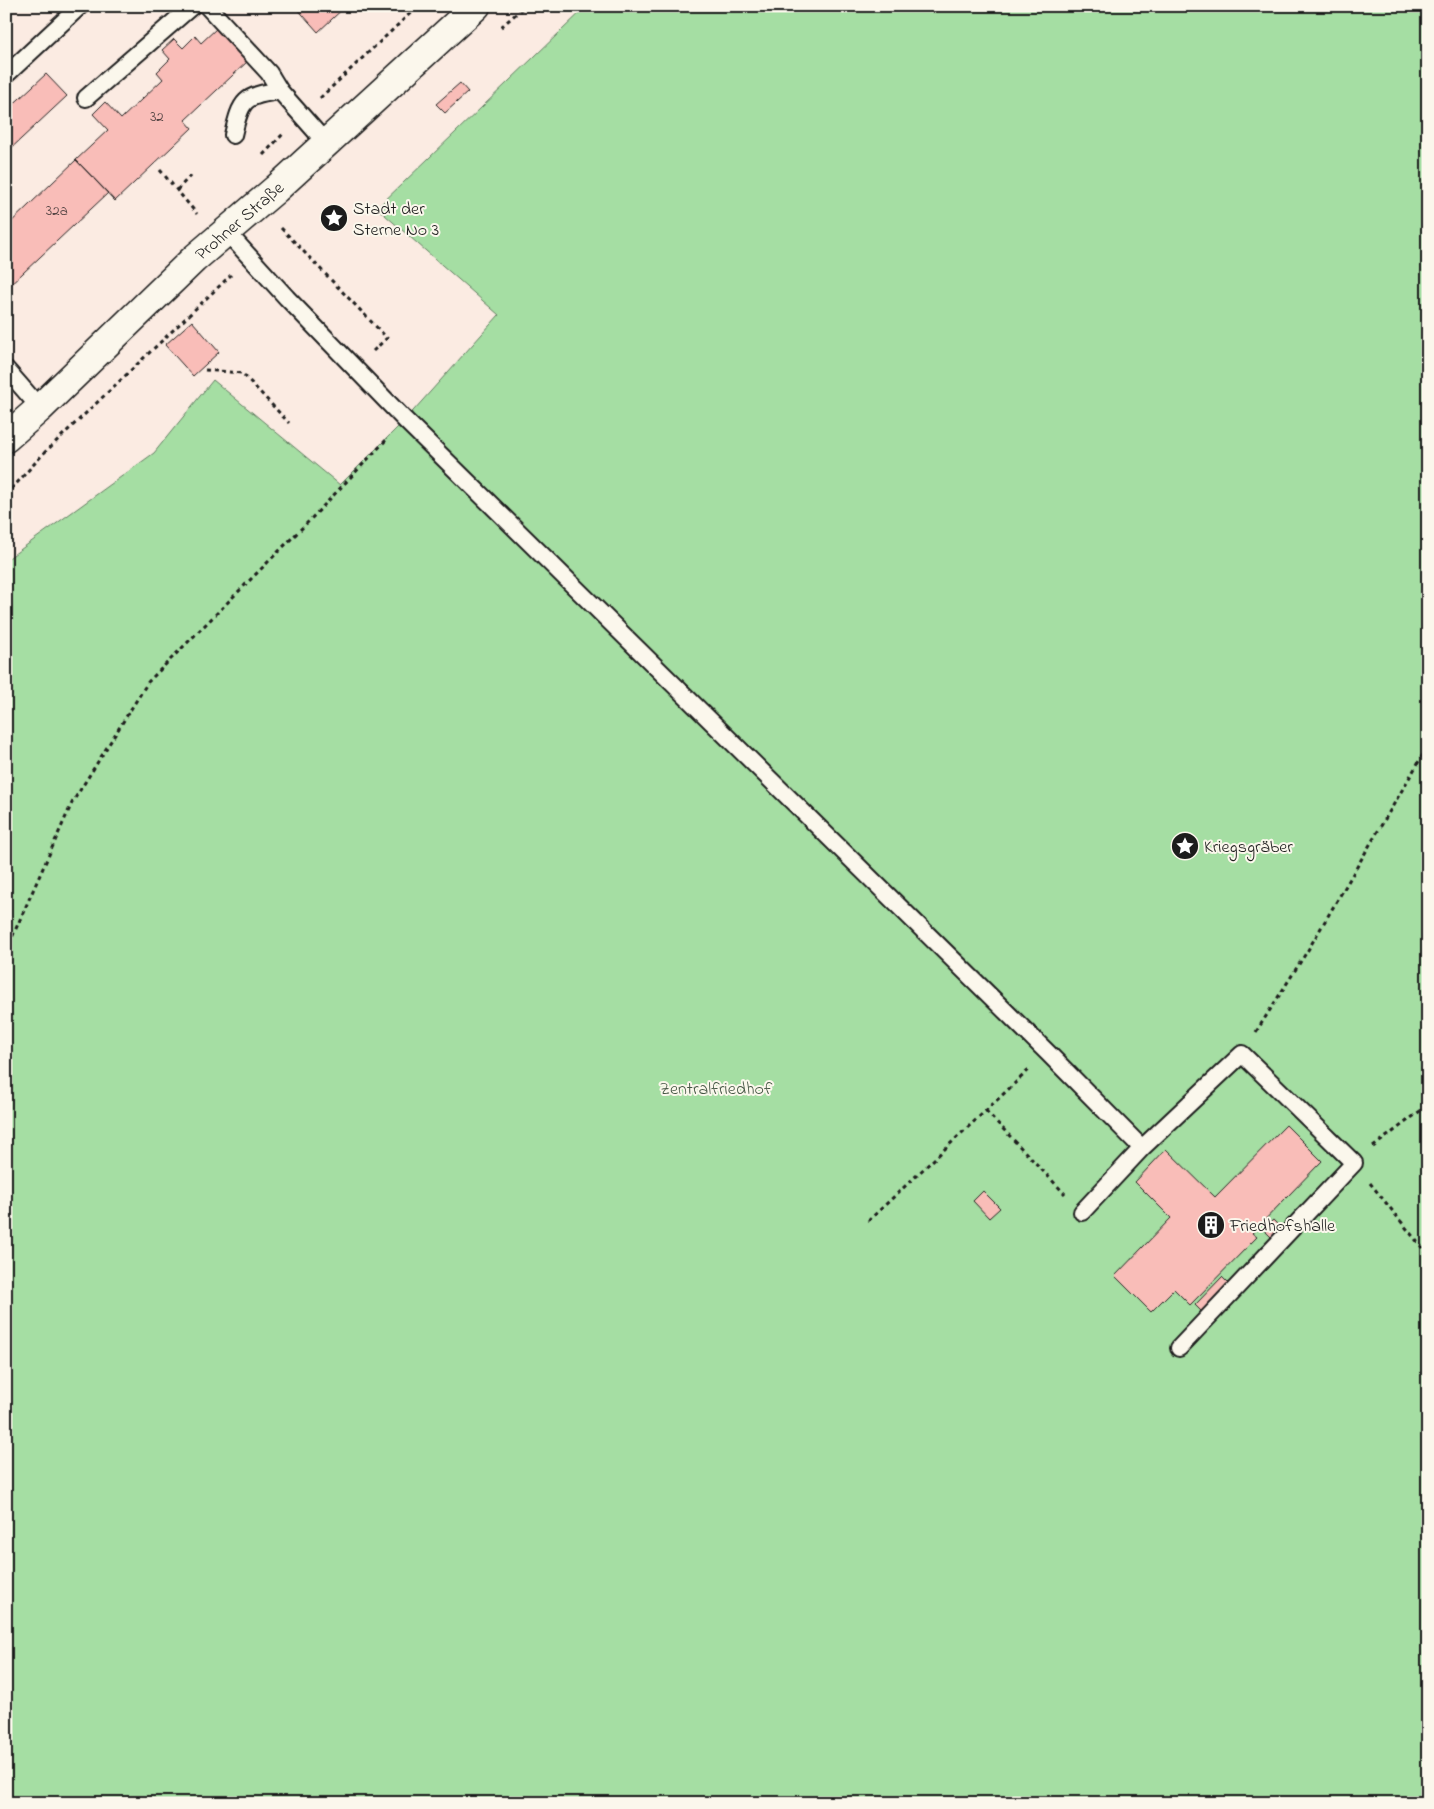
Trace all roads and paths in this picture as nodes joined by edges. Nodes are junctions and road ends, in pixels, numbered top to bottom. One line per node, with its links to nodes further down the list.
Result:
1 (80, 6): 6 (lane)
2 (192, 6): 8 (lane)
3 (207, 6): 7 (lane)
4 (418, 6): 9 (path)
5 (476, 6): 11 (main road, Prohner Straße)
6 (6, 74)
7 (280, 91): 9 (lane); 10 (lane)
8 (86, 98)
9 (302, 116): 11 (lane); 12 (path)
10 (233, 135)
11 (326, 143): 19 (main road, Prohner Straße)
12 (261, 157)
13 (160, 170): 15 (path)
14 (191, 175): 15 (path)
15 (177, 190): 16 (path)
16 (197, 214)
17 (286, 223): 18 (path)
18 (281, 228): 20 (path); 21 (path)
19 (226, 231): 20 (lane); 24 (main road, Prohner Straße)
20 (249, 257): 21 (lane); 28 (path)
21 (354, 368): 25 (lane)
22 (6, 369): 24 (lane)
23 (205, 370): 26 (path)
24 (40, 408): 27 (main road, Prohner Straße)
25 (404, 420): 30 (path); 31 (lane)
26 (289, 423)
27 (6, 438)
28 (6, 495)
29 (1428, 746): 32 (path)
30 (6, 951)
31 (1048, 1053): 34 (path); 35 (lane)
32 (1242, 1054): 35 (lane); 36 (lane)
33 (1428, 1105): 36 (path)
34 (986, 1111): 37 (path); 38 (path)
35 (1142, 1148): 37 (lane)
36 (1354, 1163): 39 (path); 40 (lane)
37 (1082, 1212)
38 (868, 1221)
39 (1428, 1255)
40 (1179, 1348)

